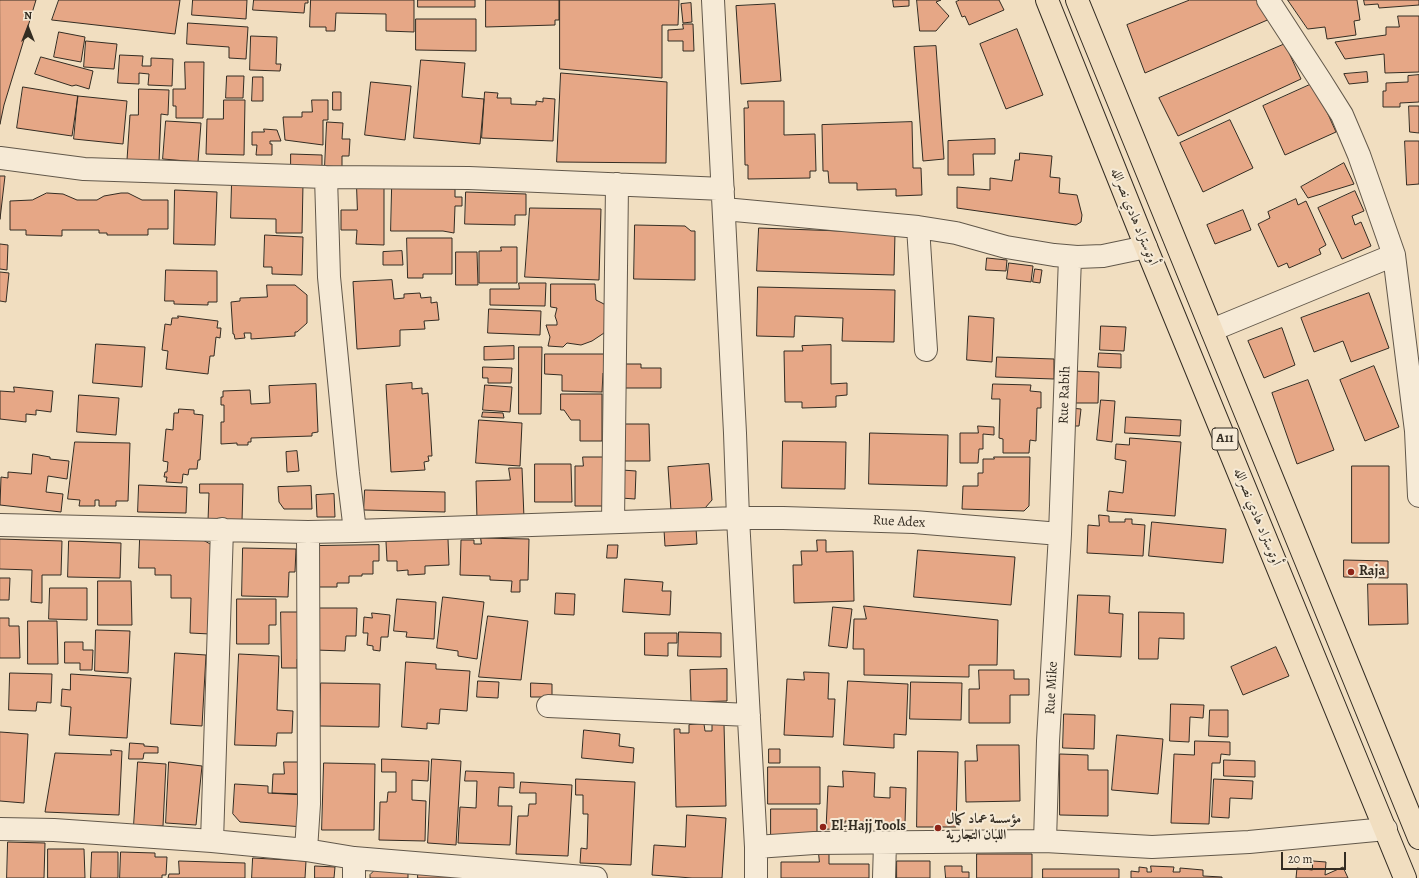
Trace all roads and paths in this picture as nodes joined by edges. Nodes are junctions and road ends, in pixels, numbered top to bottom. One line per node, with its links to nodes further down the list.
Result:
1 (713, 0): 8 (street)
2 (1047, 0): 10 (highway, أوتوستراد هادي نصرالله / A11)
3 (1077, 0): 13 (highway, أوتوستراد هادي نصرالله / A11)
4 (1268, 0): 11 (street)
5 (0, 158): 6 (street)
6 (326, 177): 7 (street); 20 (street)
7 (617, 184): 8 (street); 17 (street)
8 (723, 199): 9 (street); 16 (street)
9 (918, 227): 12 (street); 14 (street)
10 (1146, 247): 12 (street); 26 (highway, أوتوستراد هادي نصرالله / A11)
11 (1394, 255): 13 (street); 15 (street)
12 (1070, 257): 22 (street, Rue Rabih)
13 (1212, 330): 27 (highway, أوتوستراد هادي نصرالله / A11)
14 (926, 350)
15 (1419, 496)
16 (738, 518): 17 (street, Rue Adex); 22 (street, Rue Adex); 24 (street)
17 (613, 522): 20 (street, Rue Adex)
18 (0, 525): 19 (street, Rue Adex)
19 (222, 529): 21 (street, Rue Adex); 28 (street)
20 (355, 531): 21 (street, Rue Adex)
21 (308, 532): 32 (street)
22 (1060, 534): 29 (street, Rue Mike)
23 (548, 706): 24 (street)
24 (749, 715): 31 (street)
25 (0, 829): 28 (street)
26 (1386, 829): 29 (street); 37 (highway, أوتوستراد هادي نصرالله / A11)
27 (1419, 838)
28 (212, 842): 32 (street)
29 (1045, 842): 30 (street)
30 (885, 843): 31 (street); 36 (street)
31 (756, 847): 35 (street)
32 (306, 850): 33 (street)
33 (354, 868): 34 (street)
34 (596, 878)
35 (756, 878)
36 (884, 878)
37 (1405, 878)

